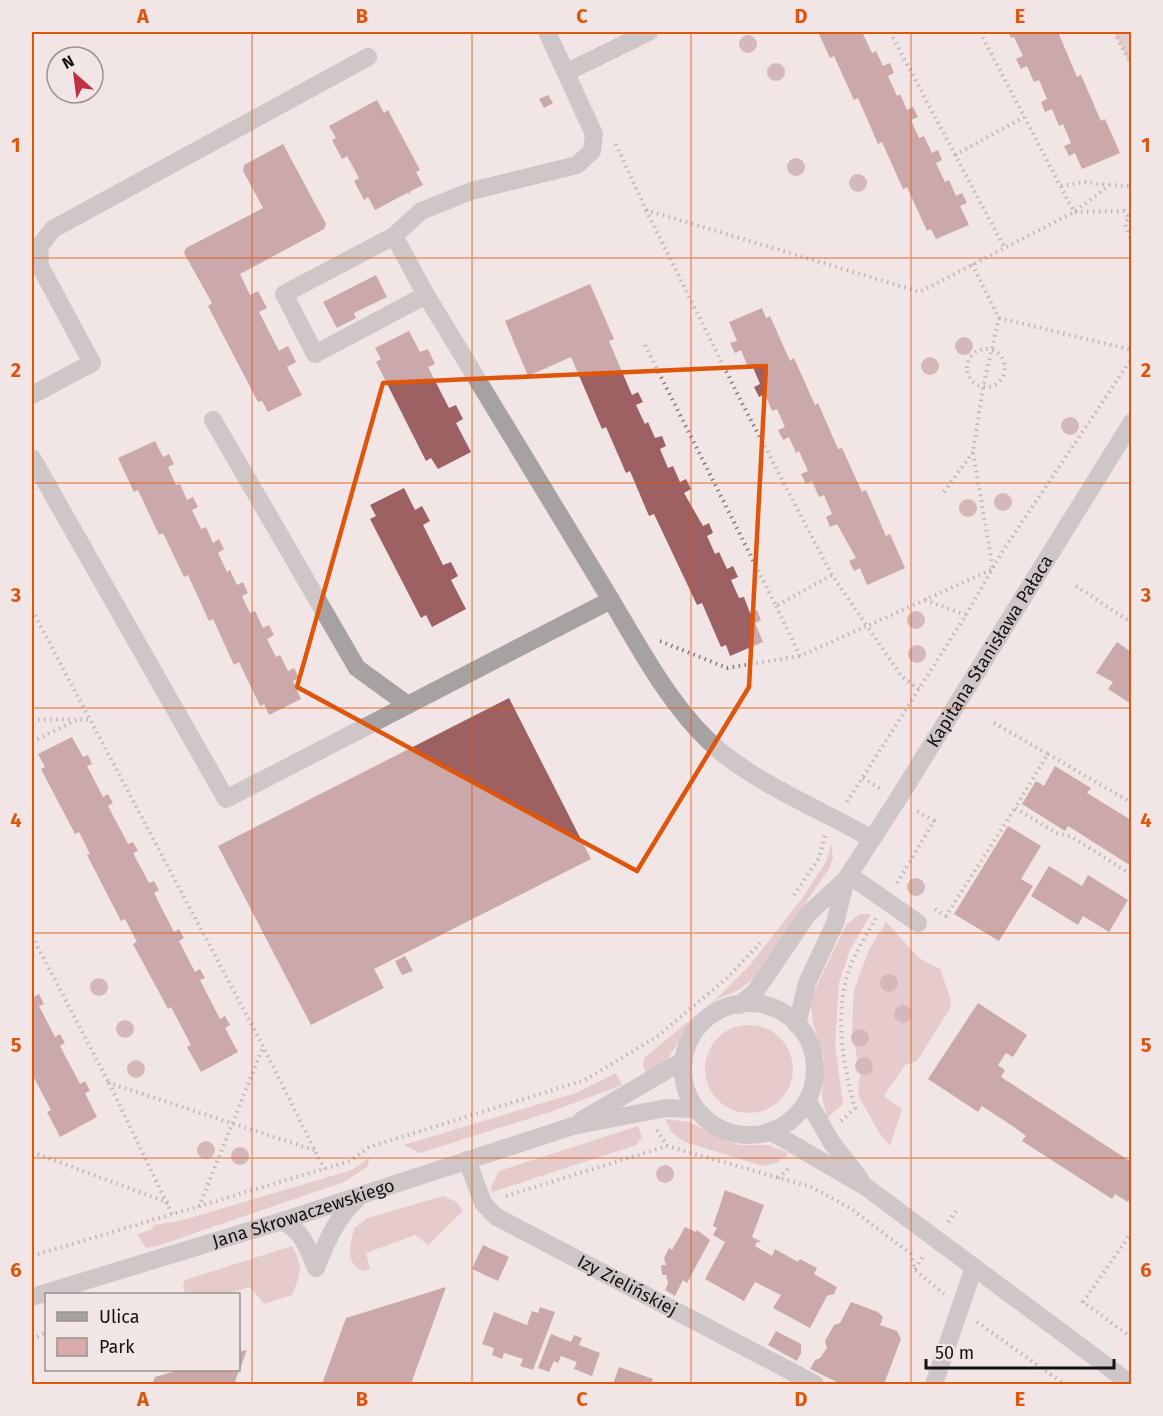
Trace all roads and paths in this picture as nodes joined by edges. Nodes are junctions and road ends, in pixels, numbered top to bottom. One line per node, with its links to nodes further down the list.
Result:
1 (547, 32): 8 (street)
2 (649, 32): 8 (street)
3 (890, 32): 11 (path)
4 (980, 32): 9 (path)
5 (1114, 32): 7 (path)
6 (368, 57): 28 (street)
7 (1131, 66)
8 (567, 72): 17 (street)
9 (1024, 117): 11 (path); 13 (path)
10 (613, 138): 15 (path)
11 (955, 155): 19 (path)
12 (1110, 185): 13 (path); 14 (path); 16 (path)
13 (1060, 186): 16 (path)
14 (1131, 186)
15 (646, 210): 20 (path); 36 (path)
16 (1074, 212): 18 (path); 19 (path)
17 (394, 236): 21 (street); 21 (street)
18 (1131, 243)
19 (1004, 248): 20 (path)
20 (972, 264): 22 (path)
21 (426, 295): 38 (street)
22 (999, 318): 24 (path); 25 (path)
23 (645, 345): 40 (path)
24 (991, 350): 27 (path); 27 (path); 27 (path)
25 (1131, 350)
26 (1131, 358): 35 (path)
27 (983, 387): 32 (path)
28 (32, 395)
29 (213, 420): 48 (street)
30 (1131, 422): 31 (street, Kapitana Stanisława Pałaca)
31 (1126, 443): 59 (street, Kapitana Stanisława Pałaca)
32 (973, 452): 34 (path); 35 (path)
33 (32, 458): 48 (street)
34 (944, 492)
35 (993, 569): 39 (path); 42 (path)
36 (832, 575): 40 (path); 44 (path)
37 (1076, 586): 43 (path)
38 (611, 600): 45 (street); 48 (street)
39 (924, 600): 42 (path); 44 (path)
40 (776, 606): 46 (path)
41 (32, 609): 51 (path)
42 (966, 615): 47 (path)
43 (1131, 623)
44 (867, 626): 46 (path); 47 (path)
45 (633, 637): 46 (path); 57 (street)
46 (800, 656)
47 (919, 689): 57 (path)
48 (408, 705)
49 (78, 719): 50 (path); 51 (path); 53 (path)
50 (32, 720)
51 (89, 720): 70 (path)
52 (994, 723): 54 (path)
53 (32, 742)
54 (1048, 754): 55 (path); 56 (path)
55 (1131, 803)
56 (1015, 808): 60 (path); 64 (path)
57 (837, 818): 59 (street); 62 (path)
58 (934, 821): 63 (path)
59 (873, 839): 61 (street, Kapitana Stanisława Pałaca)
60 (1131, 875)
61 (847, 877): 63 (street); 68 (street, Kapitana Stanisława Pałaca); 69 (street, Kapitana Stanisława Pałaca)
62 (790, 901)
63 (885, 903): 65 (street); 74 (path)
64 (946, 915)
65 (918, 924)
66 (765, 935): 84 (path)
67 (32, 936): 72 (path)
68 (739, 1005): 69 (street); 71 (street)
69 (796, 1025): 73 (street)
70 (263, 1046): 76 (path); 82 (path)
71 (684, 1060): 75 (street); 77 (street, Jana Skrowaczewskiego)
72 (109, 1083): 76 (path); 87 (path)
73 (807, 1100): 79 (street); 85 (street)
74 (855, 1108)
75 (696, 1109): 77 (street, Jana Skrowaczewskiego); 79 (street)
76 (232, 1124): 82 (path); 89 (path)
77 (573, 1125): 83 (street, Jana Skrowaczewskiego)
78 (657, 1130): 80 (path)
79 (770, 1131): 85 (street)
80 (667, 1146): 88 (path); 96 (path)
81 (32, 1152): 87 (path)
82 (318, 1152): 84 (path)
83 (467, 1160): 86 (street, Jana Skrowaczewskiego); 88 (street)
84 (324, 1169): 89 (path)
85 (866, 1187): 94 (street)
86 (362, 1195): 91 (street, Jana Skrowaczewskiego); 91 (street)
87 (169, 1203): 90 (path)
88 (483, 1203): 98 (street, Izy Zielińskiej)
89 (199, 1208): 90 (path)
90 (172, 1214): 93 (path)
91 (282, 1221): 95 (street, Jana Skrowaczewskiego)
92 (1131, 1232): 97 (path)
93 (32, 1256)
94 (974, 1268): 96 (street); 101 (street)
95 (45, 1293)
96 (960, 1310): 99 (street); 100 (path)
97 (1131, 1338)
98 (815, 1384)
99 (934, 1384)
100 (1064, 1384)
101 (1131, 1384)

